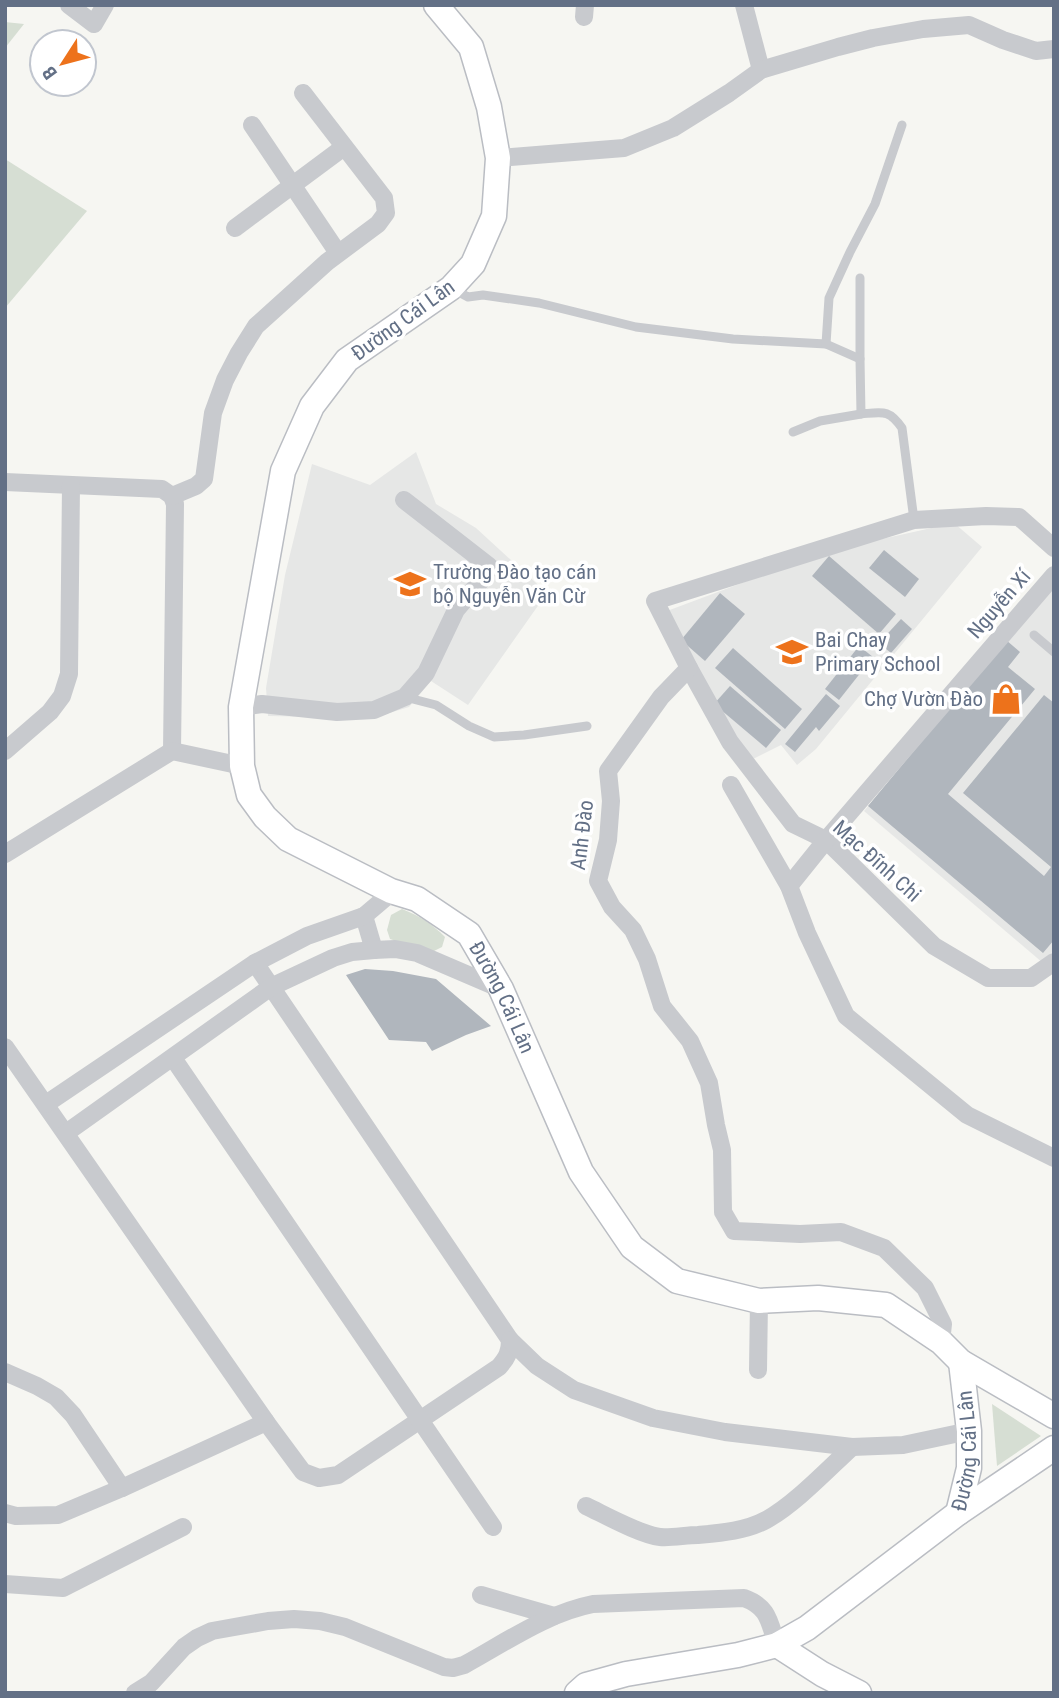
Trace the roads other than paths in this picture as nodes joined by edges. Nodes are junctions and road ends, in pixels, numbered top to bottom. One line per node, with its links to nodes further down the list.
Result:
1 (69, 5): 2 (street)
2 (105, 5)
3 (436, 5): 11 (main road, Đường Cái Lân)
4 (744, 5): 6 (street)
5 (1054, 49): 6 (street)
6 (761, 70): 11 (street)
7 (303, 93): 10 (street)
8 (252, 125): 12 (street)
9 (902, 125): 17 (lane)
10 (344, 146): 12 (street); 14 (street)
11 (498, 158): 16 (main road, Đường Cái Lân)
12 (294, 186): 13 (street); 14 (street)
13 (235, 228)
14 (338, 253): 23 (street)
15 (860, 278): 18 (lane)
16 (451, 288): 17 (lane); 32 (main road, Đường Cái Lân)
17 (826, 344): 18 (lane)
18 (860, 359): 19 (lane)
19 (861, 414): 20 (lane); 25 (lane)
20 (793, 432)
21 (5, 482): 22 (street)
22 (71, 485): 23 (street); 34 (street)
23 (172, 496): 35 (street)
24 (404, 499): 31 (street)
25 (914, 520): 26 (street); 30 (street)
26 (1054, 548)
27 (1054, 575): 38 (street, Nguyễn Xí)
28 (1034, 635): 29 (lane)
29 (1054, 652)
30 (690, 668): 38 (street, Mạc Đĩnh Chi); 55 (street, Anh Đào)
31 (405, 697): 32 (street); 33 (lane)
32 (241, 707): 36 (main road, Đường Cái Lân)
33 (587, 726)
34 (5, 751)
35 (172, 751): 36 (street); 39 (street)
36 (242, 766): 41 (main road, Đường Cái Lân)
37 (731, 785): 40 (street)
38 (826, 840): 40 (street, Nguyễn Xí); 44 (street, Mạc Đĩnh Chi)
39 (5, 854)
40 (789, 886): 52 (street)
41 (391, 891): 42 (street); 47 (main road, Đường Cái Lân)
42 (364, 916): 43 (street); 45 (street)
43 (374, 950): 46 (street); 47 (street)
44 (1054, 962)
45 (255, 963): 46 (street); 50 (street)
46 (271, 986): 49 (street); 54 (street)
47 (501, 989): 53 (main road, Đường Cái Lân)
48 (5, 1047): 50 (street)
49 (173, 1058): 51 (street); 60 (street)
50 (46, 1104): 51 (street)
51 (66, 1133): 61 (street)
52 (1054, 1158)
53 (759, 1301): 55 (main road, Đường Cái Lân); 57 (street)
54 (510, 1340): 60 (street); 63 (street)
55 (941, 1342): 56 (main road, Đường Cái Lân)
56 (961, 1362): 59 (main road); 62 (main road, Đường Cái Lân)
57 (758, 1370)
58 (5, 1372): 65 (street)
59 (1054, 1416)
60 (419, 1420): 61 (street); 70 (street)
61 (266, 1422): 65 (street)
62 (969, 1431): 63 (street); 68 (main road, Đường Cái Lân)
63 (852, 1447): 66 (street)
64 (1054, 1448): 68 (main road)
65 (122, 1488): 67 (street)
66 (586, 1506)
67 (5, 1513)
68 (958, 1513): 74 (main road, Đường Cái Lân)
69 (183, 1527): 71 (street)
70 (492, 1527)
71 (5, 1584)
72 (481, 1595): 73 (street)
73 (554, 1615): 74 (street); 75 (street)
74 (777, 1644): 76 (main road, Đường Cái Lân); 77 (main road)
75 (135, 1693)
76 (577, 1693)
77 (859, 1693)

